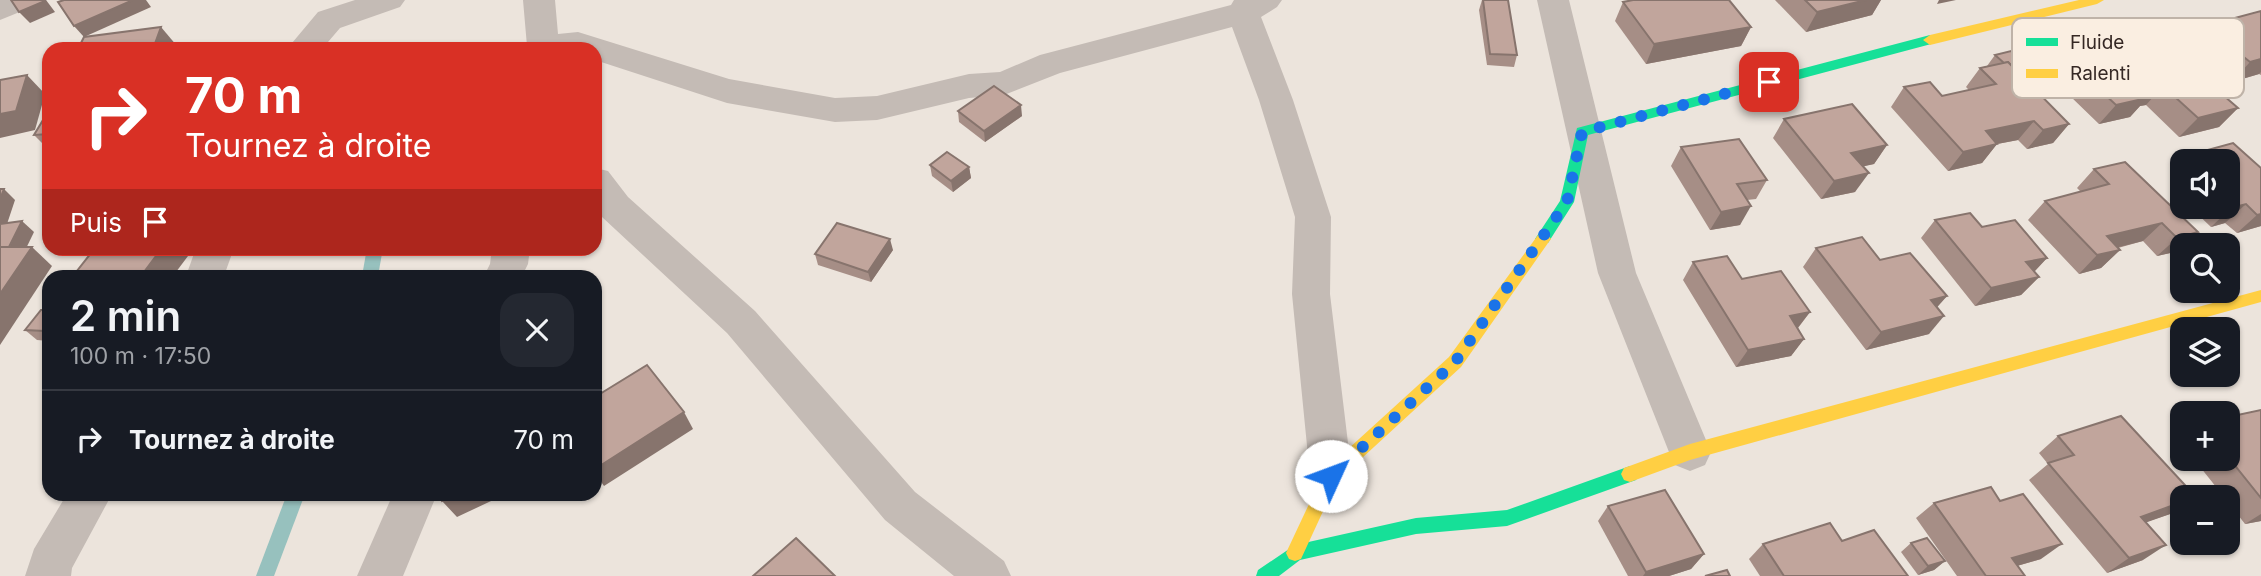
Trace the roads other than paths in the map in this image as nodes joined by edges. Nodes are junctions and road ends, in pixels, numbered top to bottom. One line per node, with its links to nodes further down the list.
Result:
1 (21, 0): 7 (street)
2 (539, 0): 11 (street)
3 (1553, 0): 13 (street)
4 (2097, 0): 8 (street)
5 (377, 2): 10 (street)
6 (1253, 4): 12 (street); 17 (street)
7 (0, 9)
8 (2016, 18)
9 (2012, 19): 13 (street)
10 (309, 42)
11 (542, 42)
12 (602, 51)
13 (1582, 132): 16 (street); 17 (street)
14 (602, 190): 23 (street)
15 (2261, 296): 16 (street)
16 (1690, 452): 20 (street)
17 (1331, 476): 20 (street)
18 (86, 501): 21 (street)
19 (412, 501): 22 (street)
20 (1295, 553): 24 (street)
21 (48, 576)
22 (380, 576)
23 (988, 576)
24 (1265, 576)

